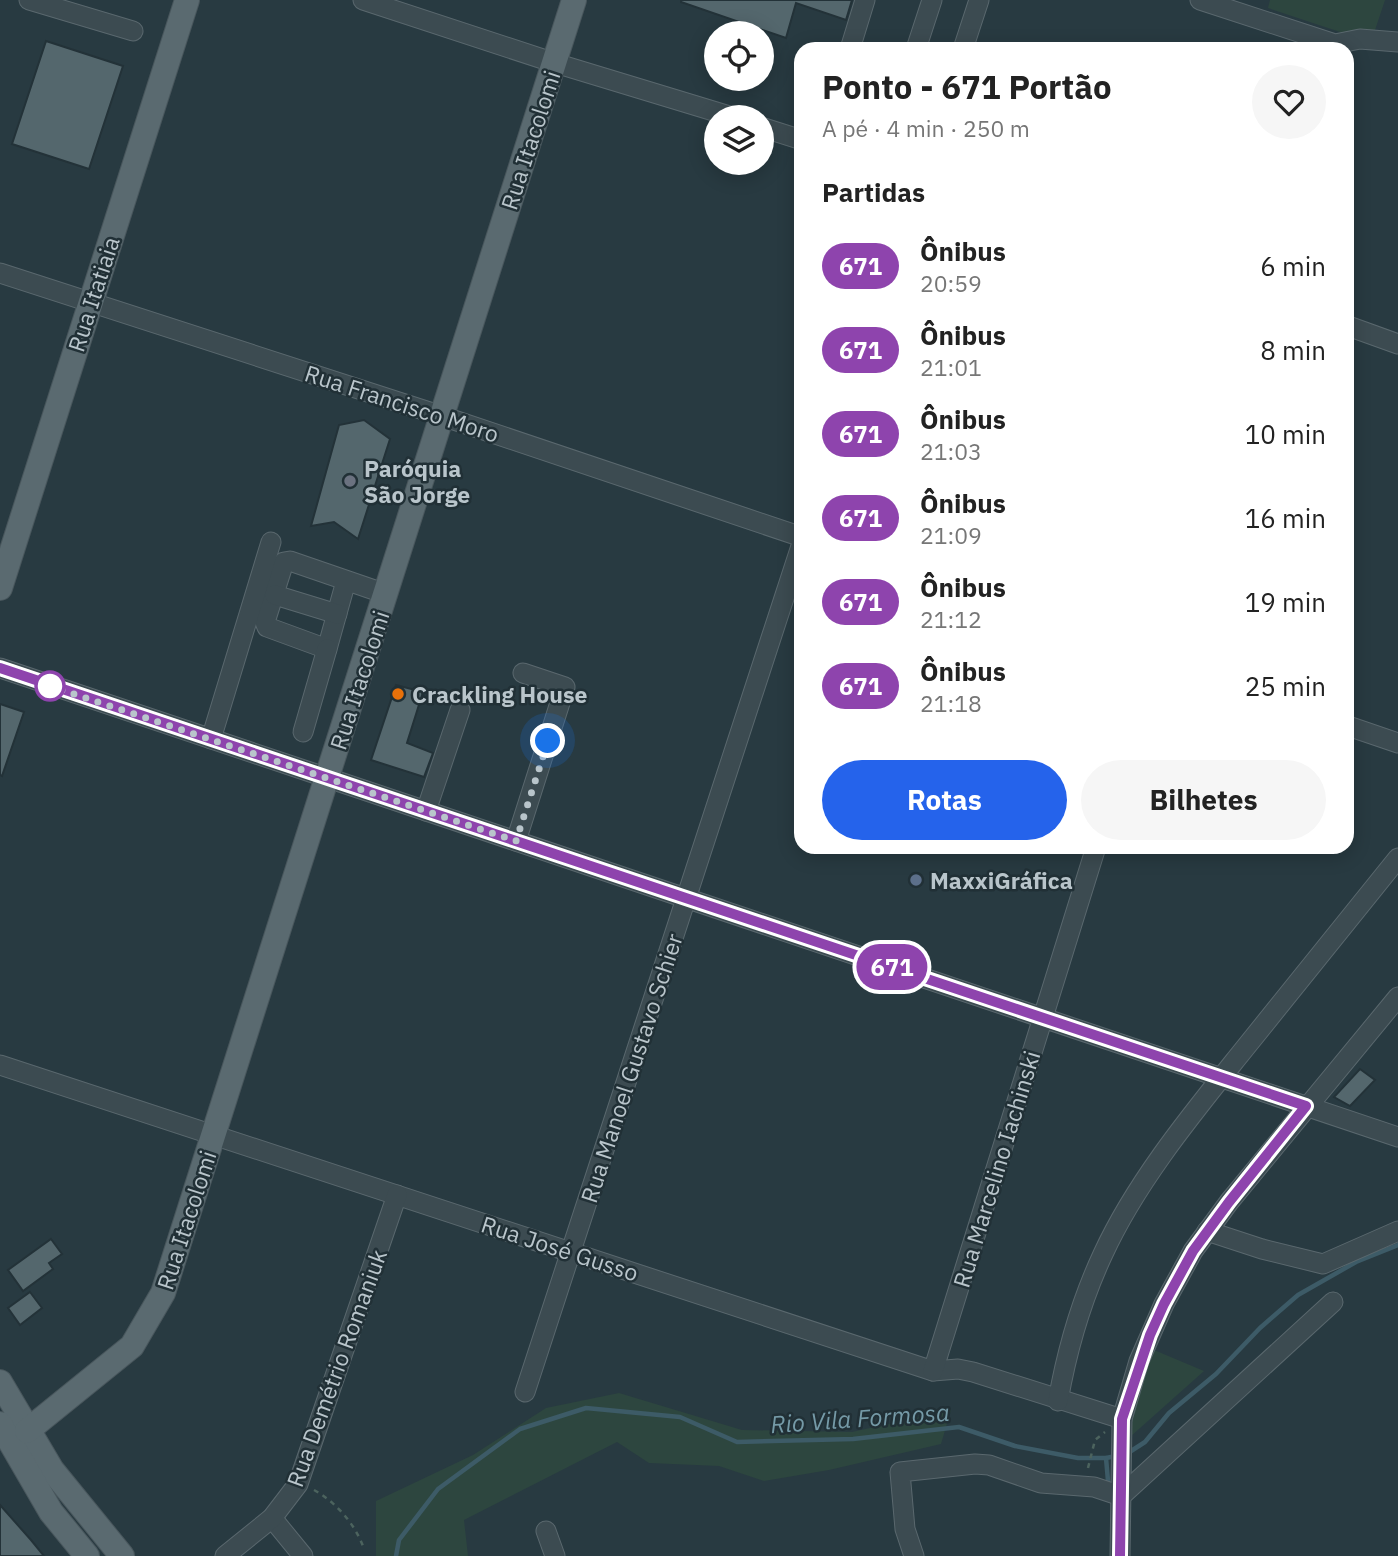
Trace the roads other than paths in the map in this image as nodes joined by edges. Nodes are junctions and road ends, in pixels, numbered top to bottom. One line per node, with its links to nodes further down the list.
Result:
1 (29, 0): 9 (street)
2 (187, 0): 21 (main road, Rua Itatiaia)
3 (363, 0): 16 (street)
4 (574, 0): 16 (main road, Rua Itacolomi)
5 (865, 0): 10 (street)
6 (932, 0): 11 (street)
7 (979, 0): 12 (street)
8 (1200, 0): 13 (street)
9 (133, 32)
10 (852, 42)
11 (918, 42)
12 (965, 42)
13 (1322, 42)
14 (1349, 42): 15 (street)
15 (1398, 42)
16 (555, 63): 17 (street); 24 (main road, Rua Itacolomi)
17 (704, 108)
18 (774, 131): 19 (street)
19 (794, 137)
20 (0, 273): 21 (street, Rua Francisco Moro)
21 (91, 301): 24 (street, Rua Francisco Moro); 29 (main road, Rua Itatiaia)
22 (1354, 328): 23 (street)
23 (1398, 344)
24 (442, 416): 25 (street, Rua Francisco Moro); 30 (main road, Rua Itacolomi)
25 (794, 534)
26 (271, 542): 39 (street)
27 (794, 567): 46 (street, Rua Manoel Gustavo Schier)
28 (346, 582): 30 (street); 31 (street); 32 (street)
29 (0, 588)
30 (386, 594): 41 (main road, Rua Itacolomi)
31 (275, 595): 32 (street); 33 (street)
32 (337, 614): 33 (street)
33 (327, 649): 38 (street)
34 (0, 669): 39 (street)
35 (523, 674): 43 (street)
36 (460, 710): 42 (street)
37 (1354, 728): 40 (street)
38 (303, 732)
39 (211, 739): 41 (street)
40 (1398, 743)
41 (327, 778): 42 (street); 53 (main road, Rua Itacolomi)
42 (426, 811): 43 (street)
43 (516, 841): 46 (street)
44 (1094, 854): 49 (street, Rua Marcelino Iachinski)
45 (1398, 858): 51 (street)
46 (686, 898): 49 (street); 58 (street, Rua Manoel Gustavo Schier)
47 (1398, 997): 48 (street)
48 (1392, 1014): 52 (street)
49 (1043, 1018): 51 (street); 60 (street, Rua Marcelino Iachinski)
50 (0, 1065): 53 (street, Rua José Gusso)
51 (1221, 1078): 52 (street); 63 (street)
52 (1306, 1106): 54 (street); 56 (street)
53 (214, 1134): 55 (street, Rua José Gusso); 67 (main road, Rua Itacolomi)
54 (1398, 1137)
55 (397, 1195): 58 (street, Rua José Gusso); 69 (street, Rua Demétrio Romaniuk)
56 (1207, 1231): 57 (street); 65 (street)
57 (1398, 1231)
58 (570, 1252): 60 (street, Rua José Gusso); 62 (street, Rua Manoel Gustavo Schier)
59 (1333, 1301): 68 (street)
60 (933, 1371): 63 (street, Rua José Gusso)
61 (0, 1382): 67 (main road)
62 (524, 1392)
63 (1058, 1401): 65 (street, Rua José Gusso)
64 (0, 1412): 67 (main road)
65 (1122, 1419): 68 (street)
66 (0, 1423): 71 (main road)
67 (27, 1431): 72 (main road)
68 (1121, 1496): 76 (street); 77 (street)
69 (272, 1518): 73 (street, Rua Demétrio Romaniuk); 74 (street)
70 (546, 1531): 75 (street)
71 (87, 1556)
72 (122, 1556)
73 (225, 1556)
74 (303, 1556)
75 (555, 1556)
76 (914, 1556)
77 (1120, 1556)

